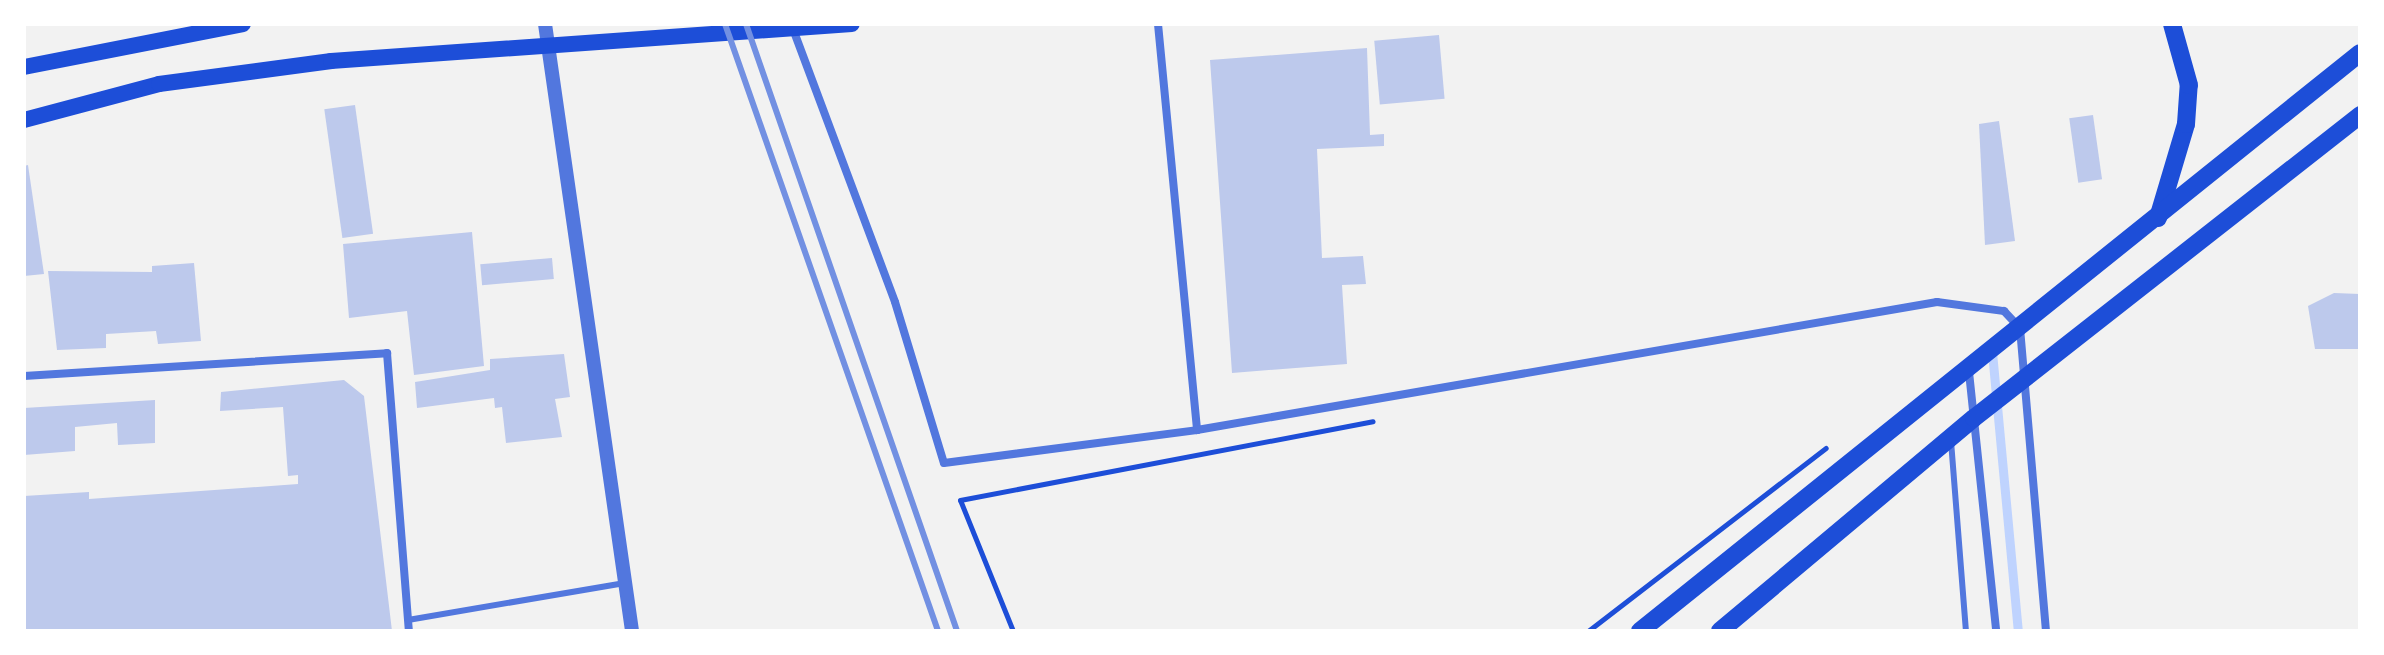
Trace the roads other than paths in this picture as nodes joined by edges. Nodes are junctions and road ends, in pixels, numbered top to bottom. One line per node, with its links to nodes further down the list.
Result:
1 (243, 24): 9 (main road)
2 (545, 24): 7 (street)
3 (852, 24): 6 (main road)
4 (1158, 24): 18 (street)
5 (2172, 24): 12 (main road)
6 (793, 29): 7 (main road); 18 (street)
7 (548, 47): 11 (main road); 20 (street)
8 (2360, 53): 12 (main road)
9 (24, 67)
10 (2360, 115): 16 (main road)
11 (24, 120)
12 (2157, 222): 13 (main road)
13 (2020, 328): 14 (main road); 16 (street); 18 (street)
14 (1969, 372): 17 (street); 24 (main road)
15 (24, 376): 21 (street)
16 (2023, 382): 17 (main road); 28 (street)
17 (1974, 418): 19 (main road); 27 (street)
18 (1197, 430)
19 (1951, 441): 25 (main road); 26 (lane)
20 (626, 583): 21 (lane); 23 (street)
21 (408, 620): 22 (street)
22 (409, 631)
23 (632, 631)
24 (1640, 631)
25 (1720, 631)
26 (1966, 631)
27 (1996, 631)
28 (2046, 631)

